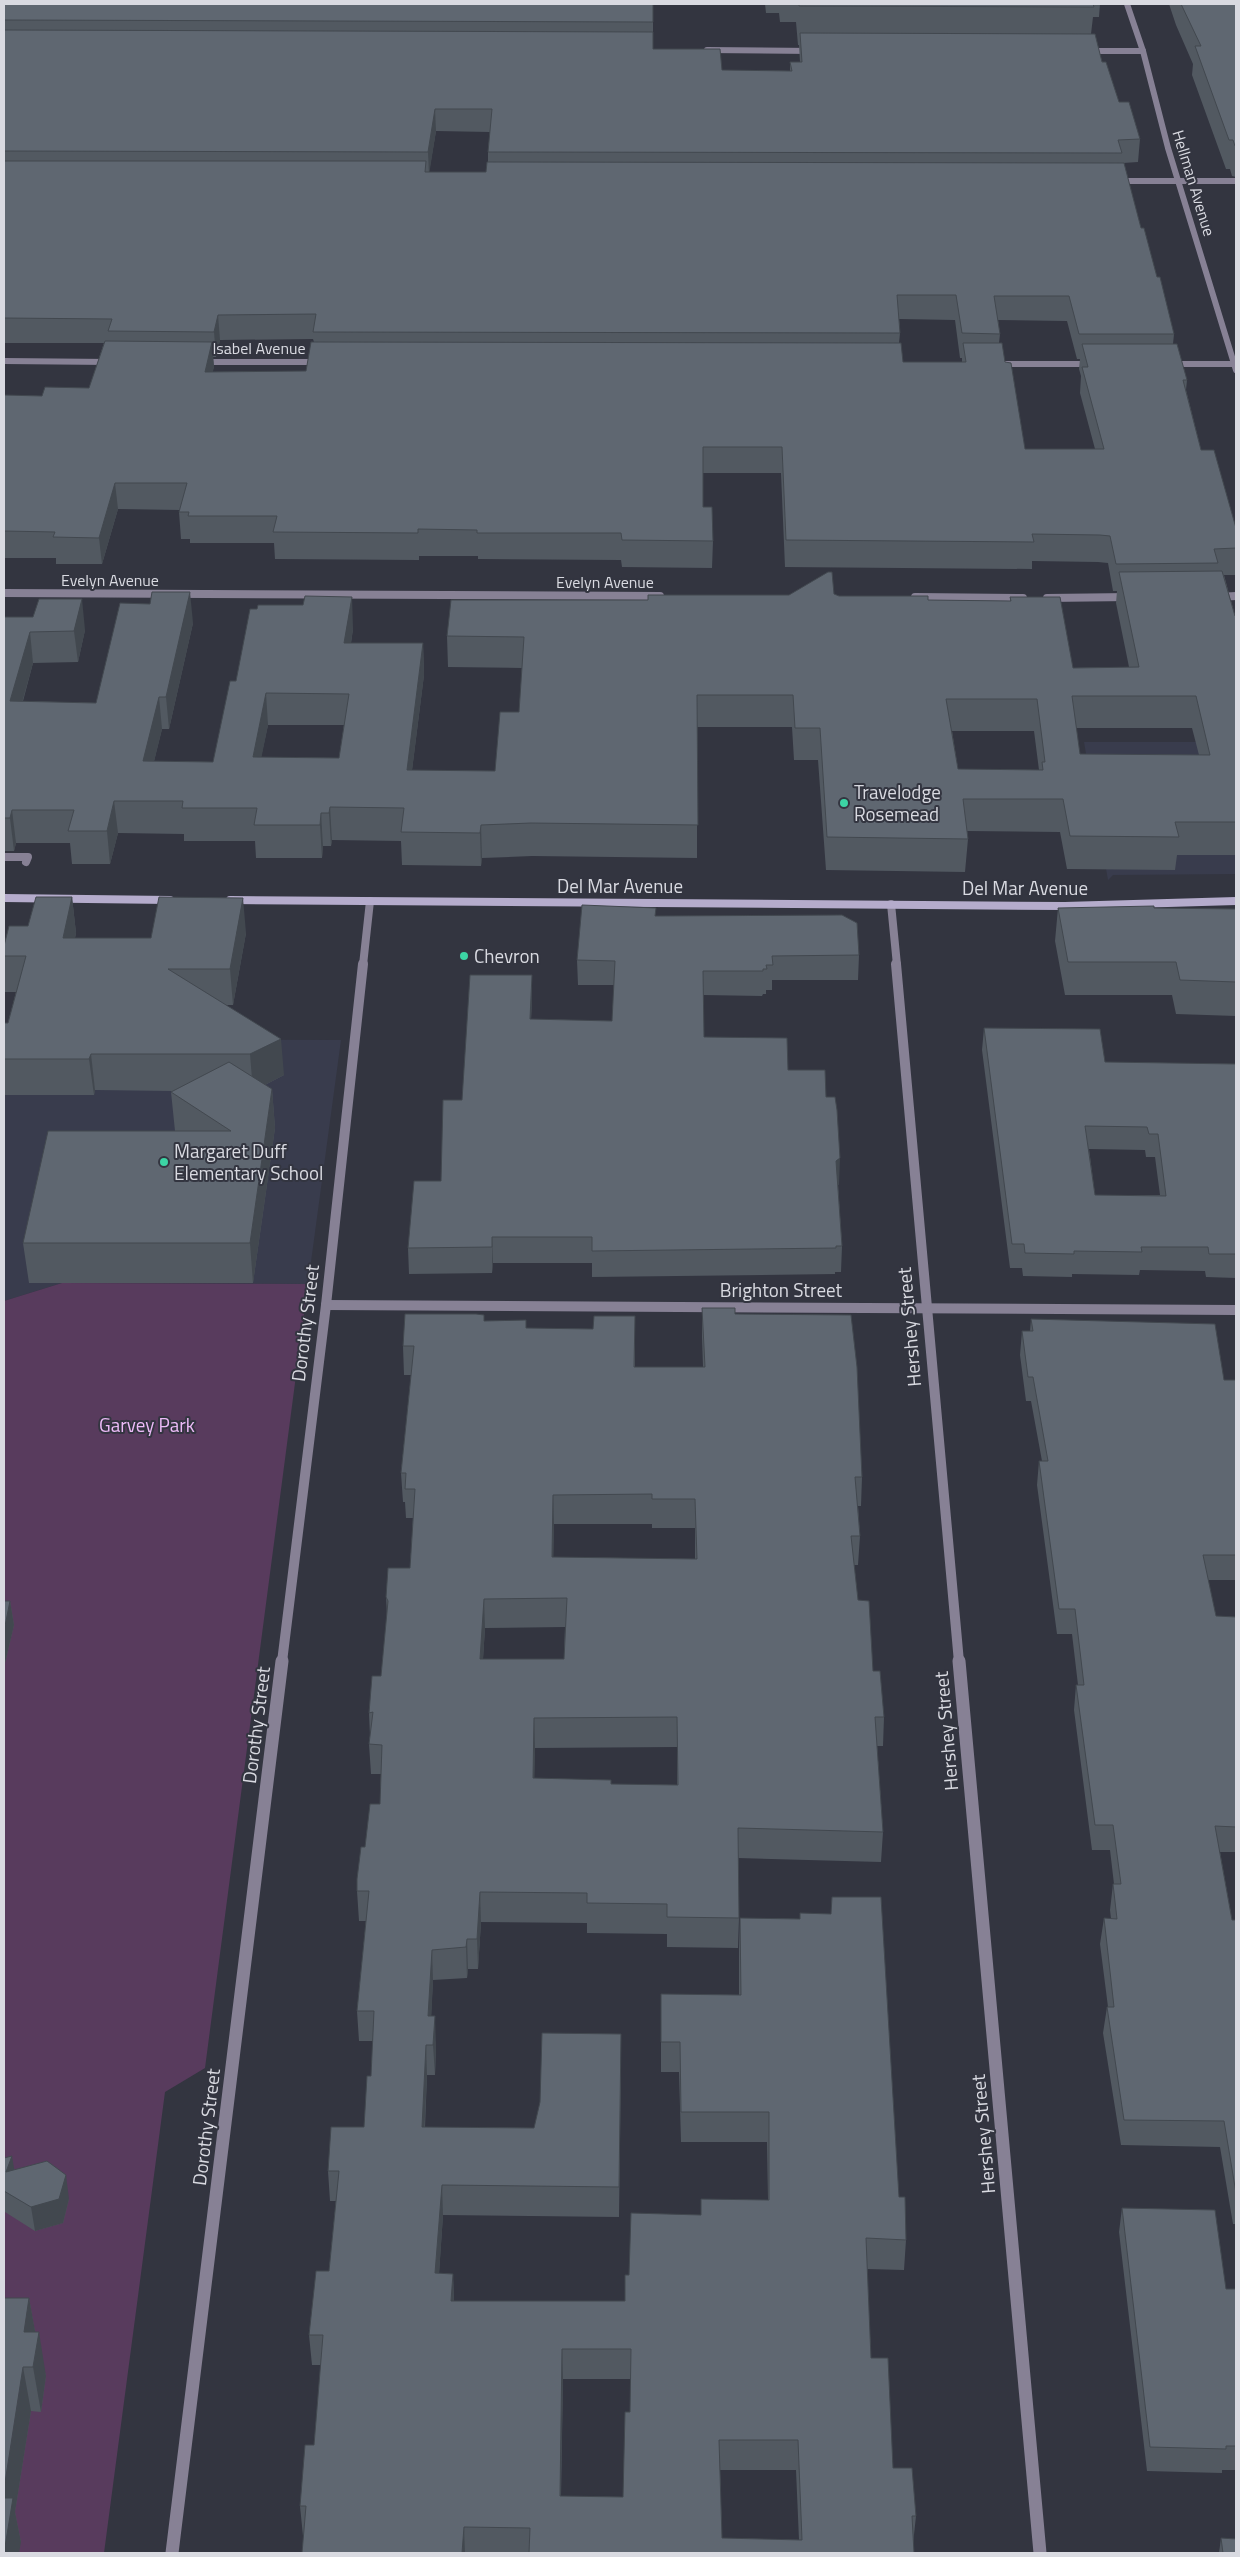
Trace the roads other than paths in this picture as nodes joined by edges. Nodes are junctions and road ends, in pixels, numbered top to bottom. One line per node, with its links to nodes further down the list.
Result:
1 (1126, 4): 5 (street, Hellman Avenue)
2 (697, 50): 3 (street)
3 (820, 51)
4 (1079, 51): 5 (street)
5 (1143, 51): 7 (street, Hellman Avenue)
6 (1114, 181): 7 (street)
7 (1178, 181): 8 (street); 16 (street, Hellman Avenue)
8 (1236, 181)
9 (4, 361): 10 (street)
10 (116, 362)
11 (194, 362): 12 (street, Isabel Avenue)
12 (330, 362)
13 (992, 364): 14 (street)
14 (1100, 364)
15 (1159, 364): 16 (street)
16 (1235, 367)
17 (4, 593): 18 (street, Evelyn Avenue)
18 (667, 596)
19 (1236, 596): 22 (street)
20 (906, 597): 21 (street)
21 (1140, 597)
22 (1207, 597)
23 (4, 856): 24 (street)
24 (26, 862)
25 (4, 898): 26 (main road)
26 (182, 900)
27 (222, 900): 28 (main road, Del Mar Avenue)
28 (370, 901): 30 (main road, Del Mar Avenue); 31 (street, Dorothy Street)
29 (1236, 901): 30 (main road, Del Mar Avenue)
30 (891, 904): 32 (street, Hershey Street)
31 (326, 1305): 32 (street, Brighton Street); 34 (street, Dorothy Street)
32 (927, 1309): 33 (street, Brighton Street); 35 (street, Hershey Street)
33 (1236, 1310)
34 (172, 2553)
35 (1040, 2553)

